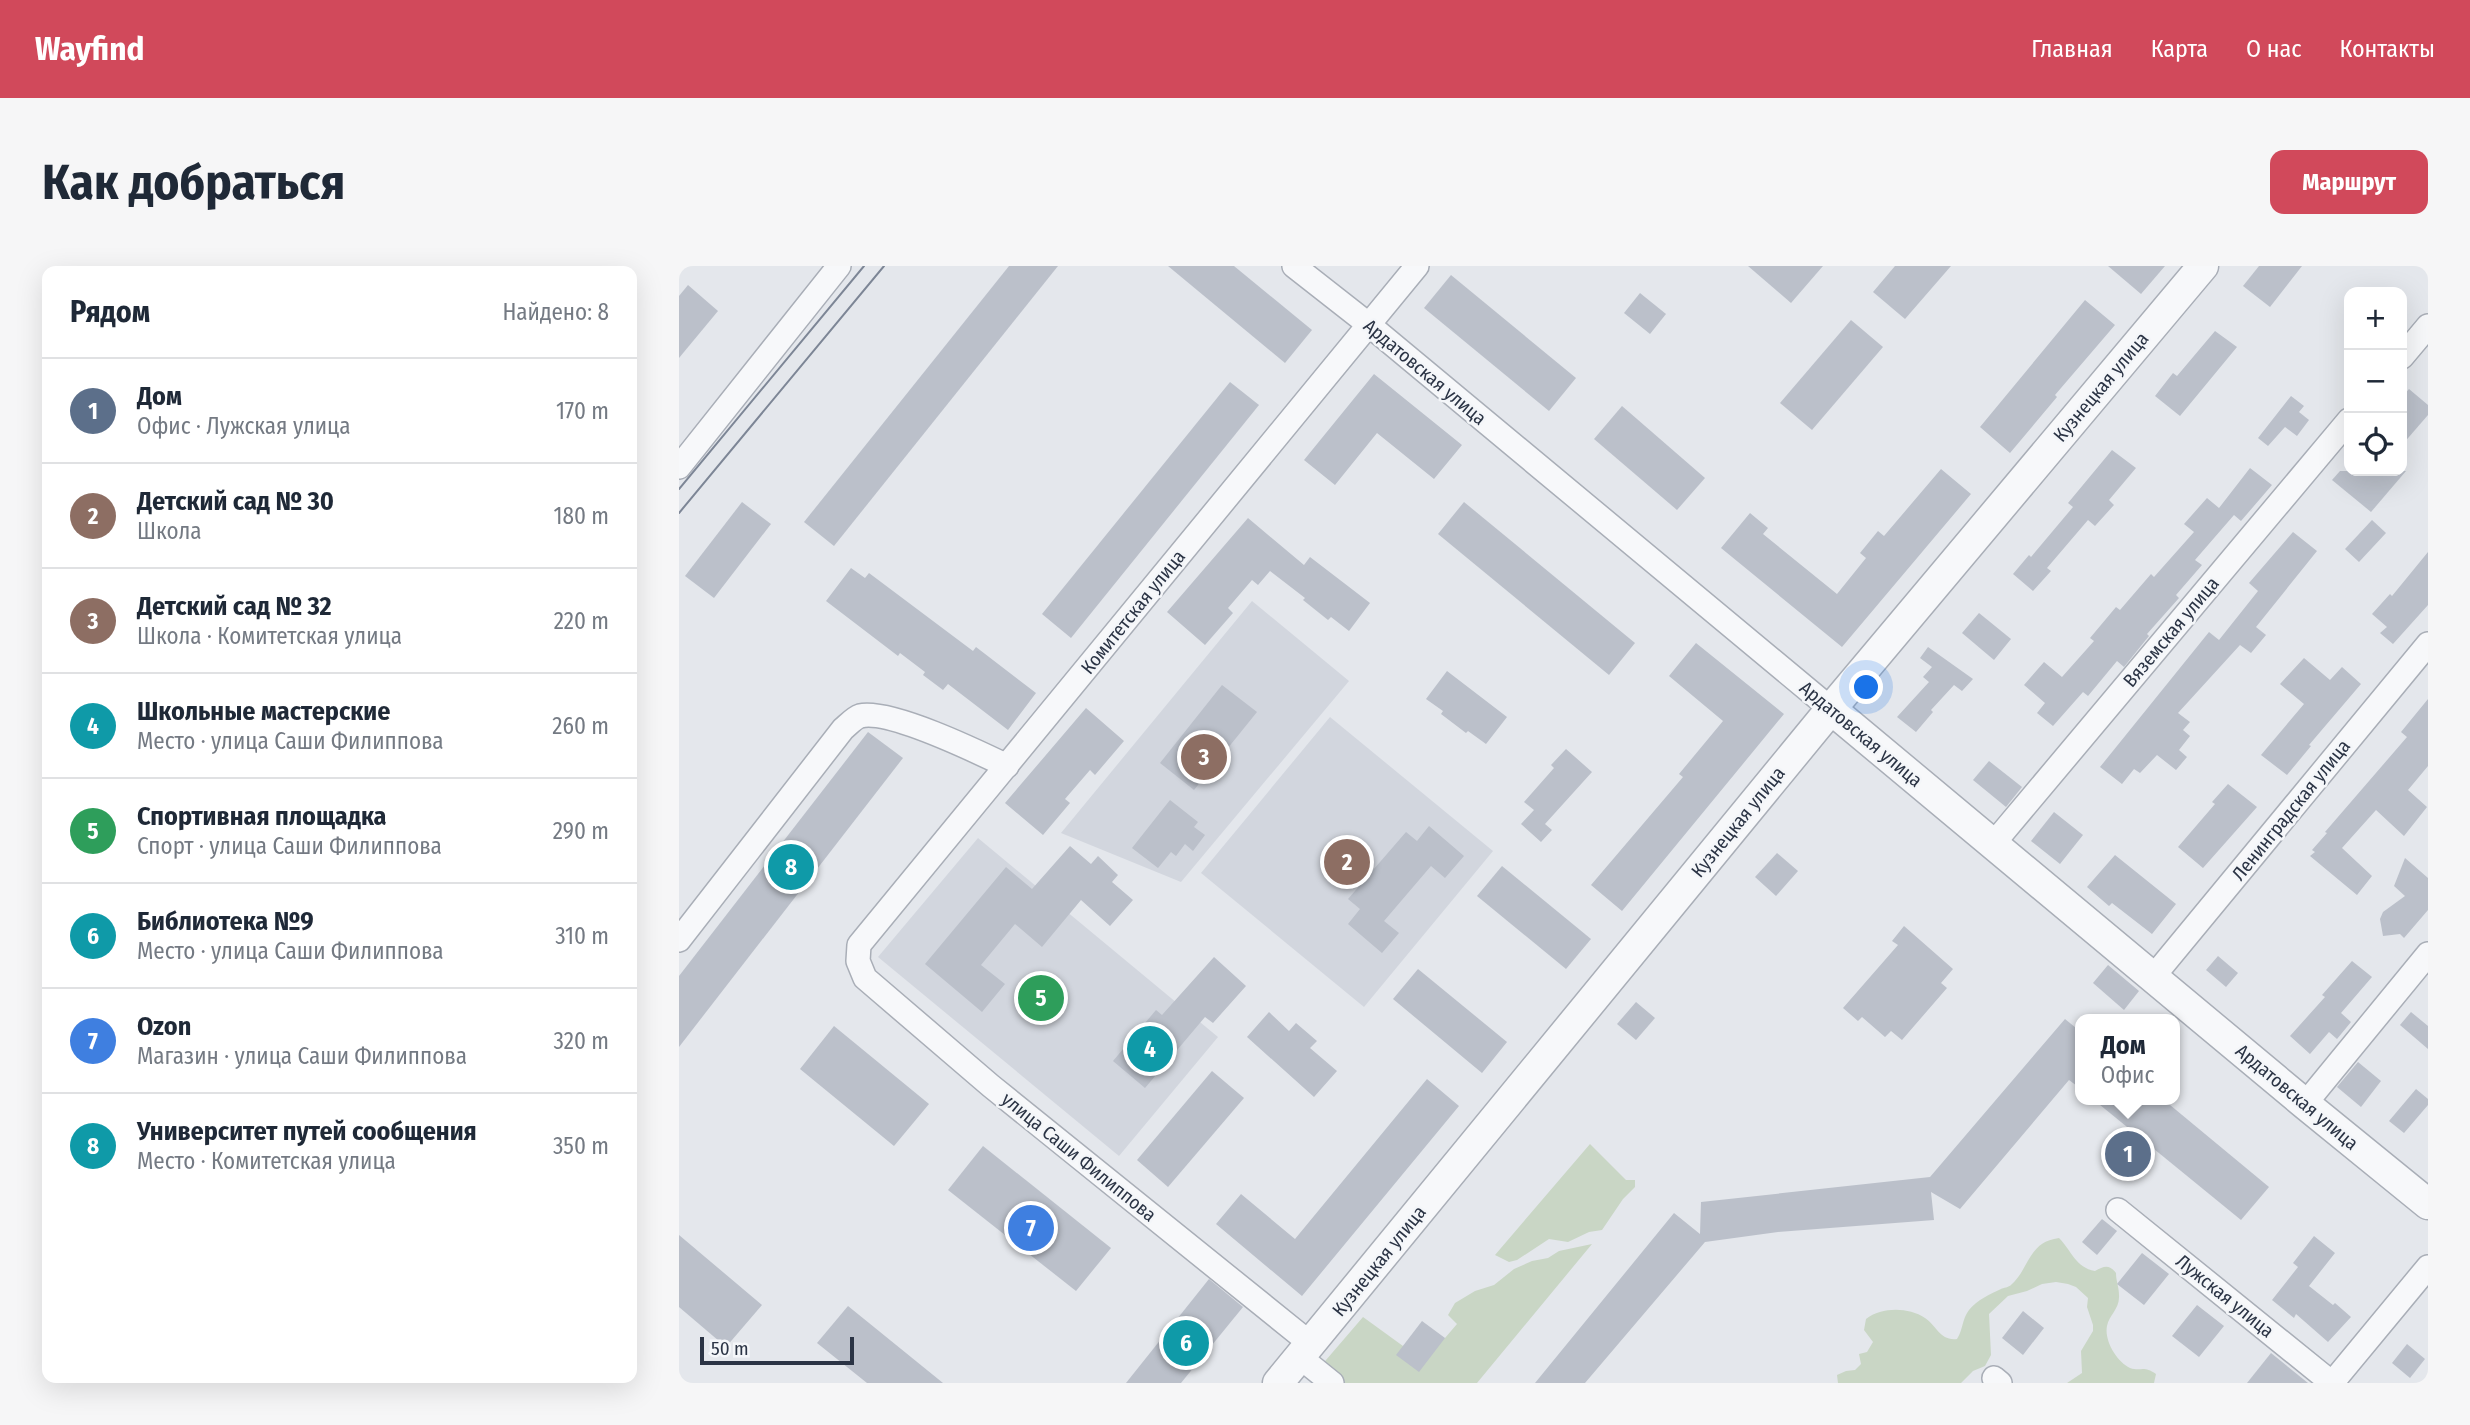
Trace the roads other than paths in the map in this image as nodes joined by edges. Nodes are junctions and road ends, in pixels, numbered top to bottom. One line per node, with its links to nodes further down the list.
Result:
1 (839, 266): 9 (street)
2 (1294, 266): 5 (street, Ардатовская улица)
3 (1417, 266): 5 (street, Комитетская улица)
4 (2203, 266): 11 (street, Кузнецкая улица)
5 (1368, 324): 11 (street, Ардатовская улица); 12 (street, Комитетская улица)
6 (2428, 326): 7 (street)
7 (2407, 351)
8 (2344, 426): 13 (street, Вяземская улица)
9 (679, 467)
10 (2428, 644): 17 (street, Ленинградская улица)
11 (1831, 709): 13 (street, Ардатовская улица); 22 (street, Кузнецкая улица)
12 (1007, 766): 14 (street); 16 (street, Комитетская улица)
13 (1993, 845): 17 (street, Ардатовская улица)
14 (681, 934)
15 (2428, 954): 18 (street)
16 (858, 961): 22 (street, улица Саши Филиппова)
17 (2154, 977): 18 (street, Ардатовская улица)
18 (2305, 1104): 19 (street, Ардатовская улица)
19 (2428, 1204)
20 (2118, 1210): 25 (street, Лужская улица)
21 (2428, 1267): 25 (street)
22 (1306, 1351): 23 (street, Кузнецкая улица); 24 (street, улица Саши Филиппова)
23 (1278, 1383)
24 (1332, 1383)
25 (2332, 1383)

